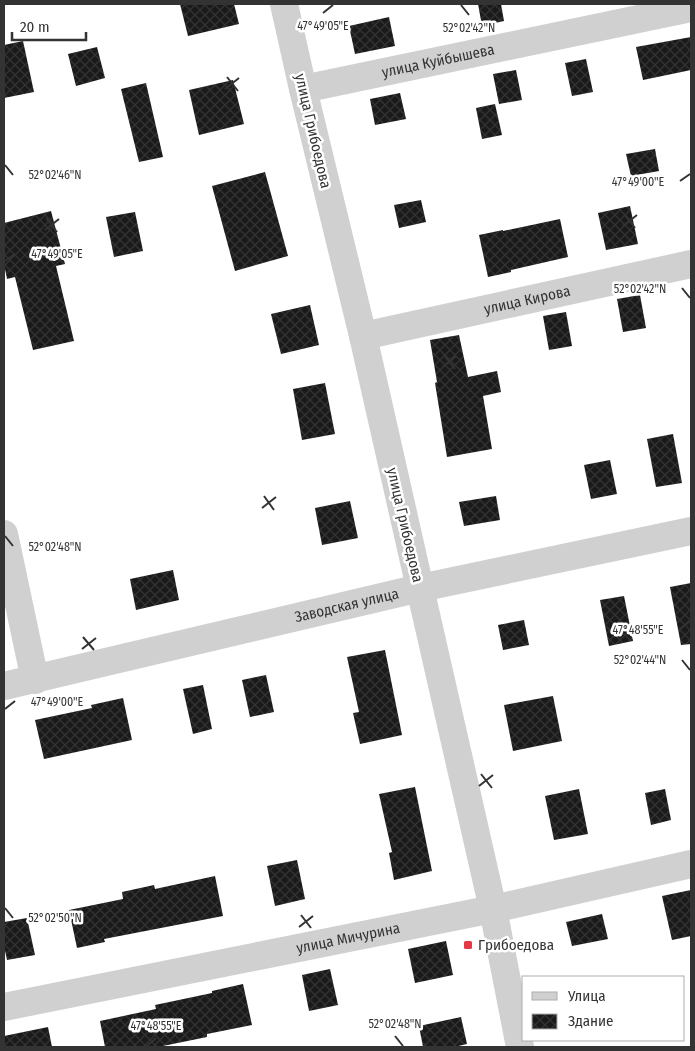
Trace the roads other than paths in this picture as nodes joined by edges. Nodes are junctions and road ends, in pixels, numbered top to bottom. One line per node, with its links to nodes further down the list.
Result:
1 (284, 4): 3 (street, улица Грибоедова)
2 (691, 8): 3 (street, улица Куйбышева)
3 (303, 89): 5 (street, улица Грибоедова)
4 (691, 264): 5 (street, улица Кирова)
5 (363, 336): 8 (street, улица Грибоедова)
6 (691, 531): 8 (street, Заводская улица)
7 (4, 534): 9 (street)
8 (420, 588): 9 (street, Заводская улица); 12 (street, улица Грибоедова)
9 (35, 680): 10 (street, Заводская улица)
10 (4, 686)
11 (691, 864): 12 (street, улица Мичурина)
12 (493, 910): 13 (street, улица Мичурина); 14 (street, улица Грибоедова)
13 (4, 1007)
14 (520, 1047)

